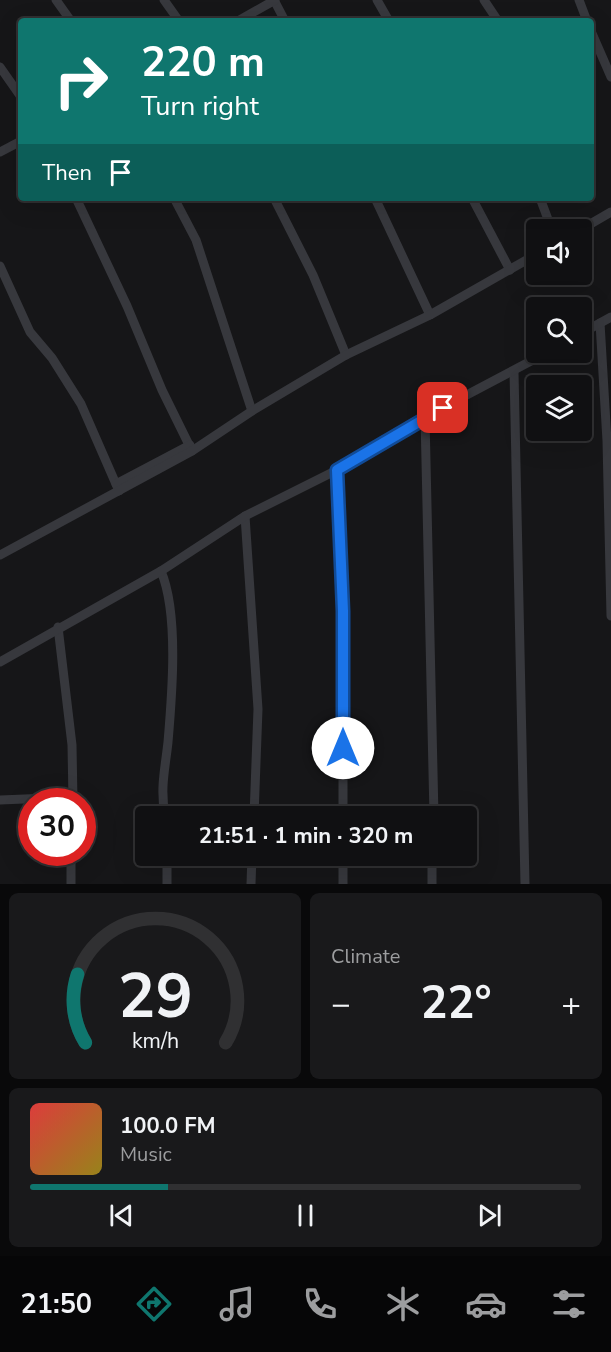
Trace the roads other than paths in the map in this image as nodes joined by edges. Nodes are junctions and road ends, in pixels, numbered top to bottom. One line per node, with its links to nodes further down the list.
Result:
1 (56, 0): 7 (street)
2 (164, 0): 8 (street)
3 (274, 0): 9 (street); 10 (street)
4 (377, 0): 11 (street)
5 (484, 0): 12 (street)
6 (579, 0): 13 (street)
7 (69, 18)
8 (177, 18)
9 (243, 18)
10 (283, 18)
11 (387, 18)
12 (496, 18)
13 (586, 18)
14 (594, 38): 16 (street)
15 (0, 67): 17 (street)
16 (611, 77)
17 (18, 93)
18 (18, 143): 19 (street)
19 (0, 152)
20 (77, 201): 41 (street)
21 (176, 201): 39 (street)
22 (276, 201): 36 (street)
23 (376, 201): 32 (street)
24 (474, 201): 31 (street)
25 (541, 201): 27 (street)
26 (611, 212): 28 (street)
27 (548, 219)
28 (592, 223)
29 (526, 261): 31 (street)
30 (0, 266): 43 (street)
31 (510, 270): 32 (street)
32 (430, 315): 36 (street)
33 (611, 317): 34 (street)
34 (600, 323): 35 (street); 47 (street)
35 (592, 327)
36 (346, 355): 39 (street)
37 (529, 363): 38 (street)
38 (514, 372): 40 (street); 67 (street)
39 (252, 411): 41 (street)
40 (425, 417): 42 (street); 56 (street)
41 (191, 448): 43 (street)
42 (337, 470): 44 (street); 55 (street)
43 (118, 488): 45 (street)
44 (245, 516): 46 (street); 54 (street)
45 (0, 555)
46 (161, 571): 48 (street); 53 (street)
47 (611, 616)
48 (58, 627): 49 (street); 50 (street)
49 (0, 662)
50 (73, 788)
51 (0, 800): 52 (street)
52 (18, 800)
53 (164, 806)
54 (254, 806)
55 (343, 806)
56 (434, 806)
57 (71, 866): 62 (street)
58 (167, 866): 63 (street)
59 (252, 866): 64 (street)
60 (343, 866): 65 (street)
61 (432, 866): 66 (street)
62 (70, 884)
63 (167, 884)
64 (251, 884)
65 (344, 884)
66 (432, 884)
67 (525, 884)

